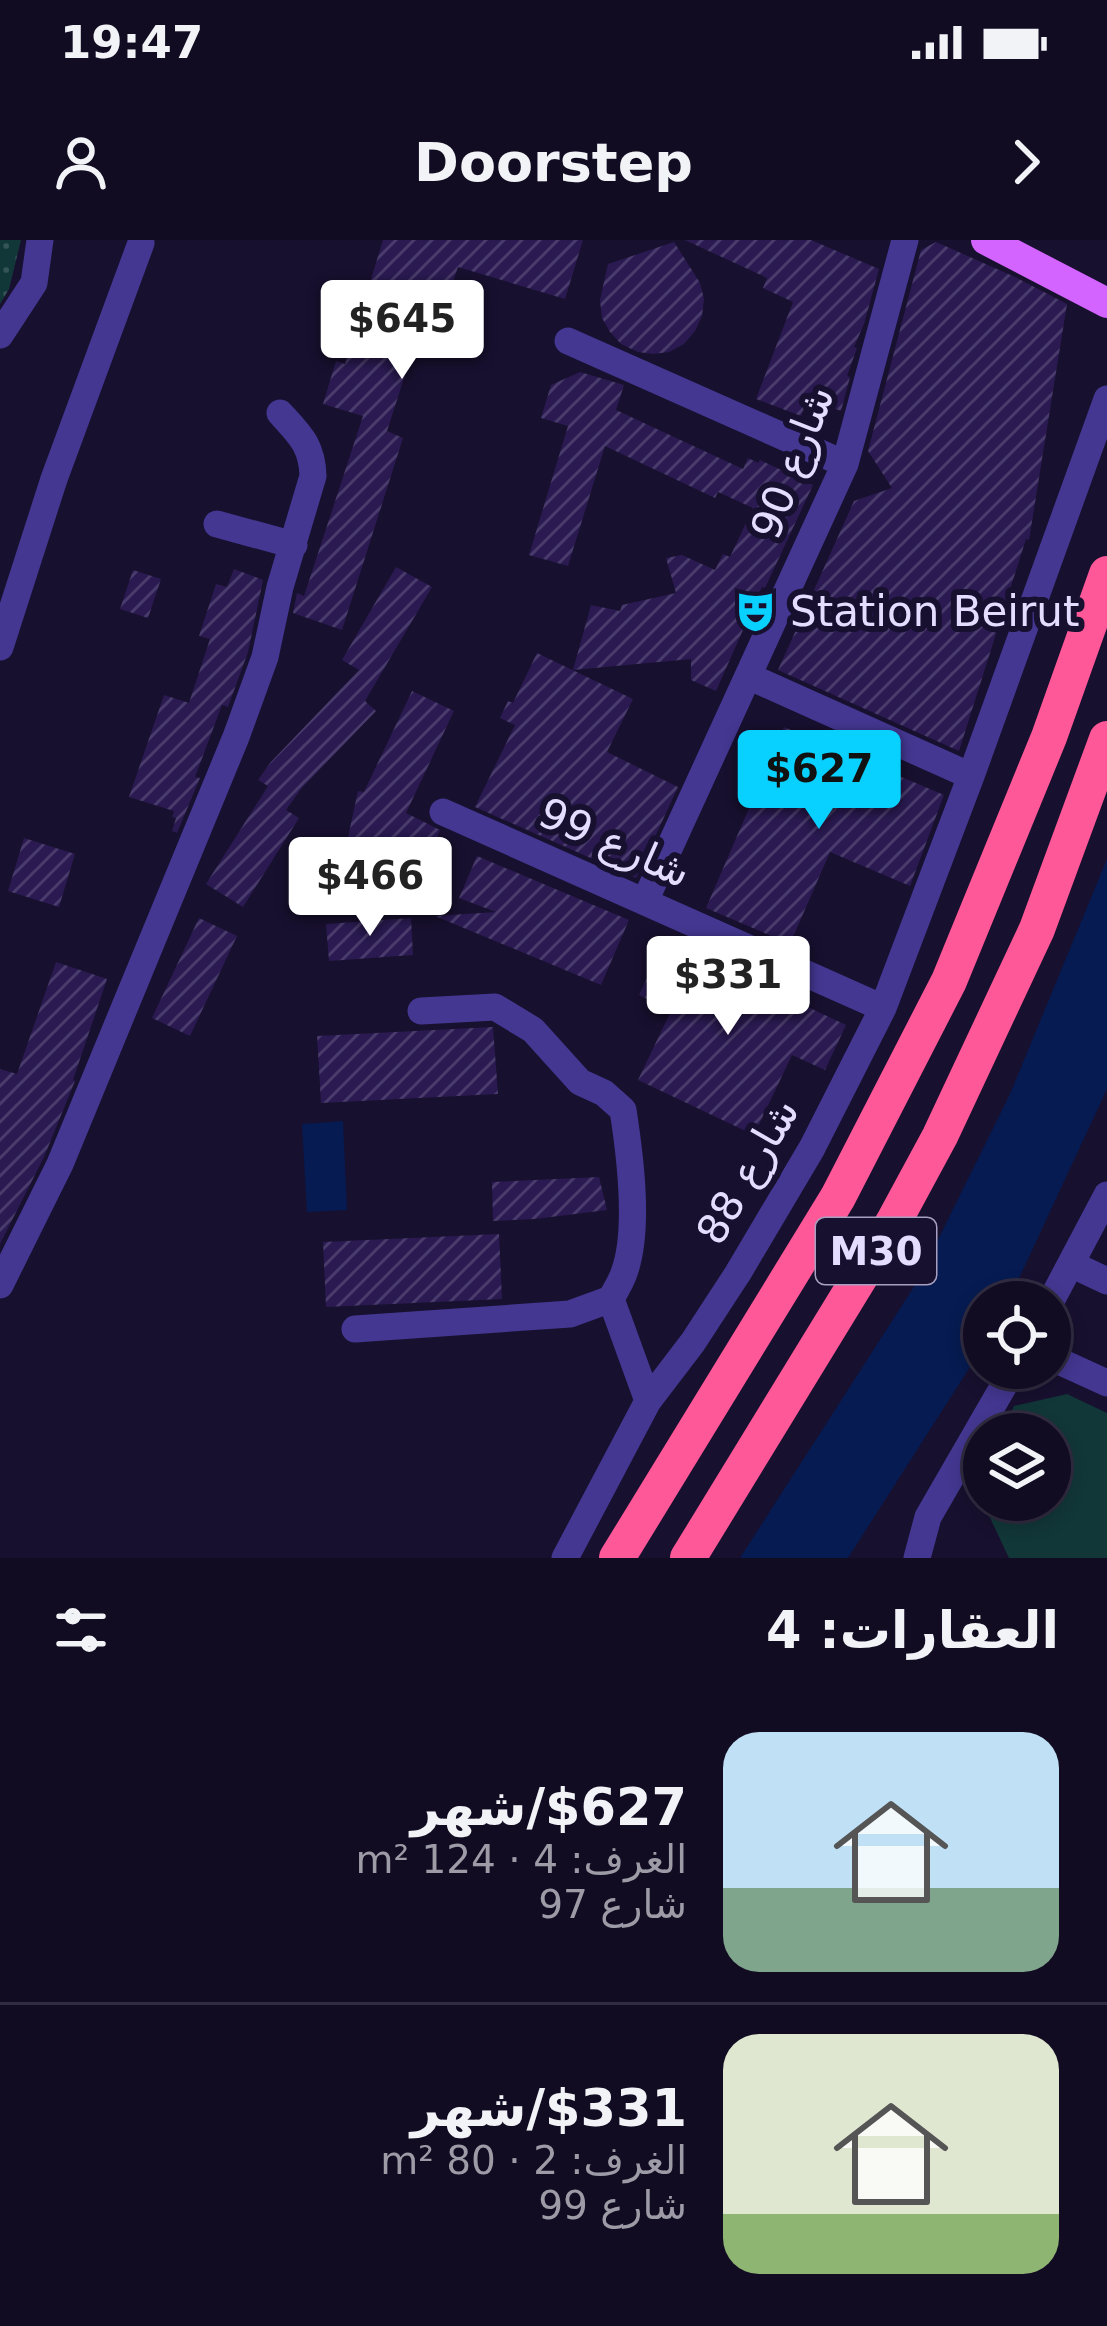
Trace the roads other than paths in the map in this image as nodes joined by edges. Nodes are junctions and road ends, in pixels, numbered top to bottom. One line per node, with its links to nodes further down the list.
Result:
1 (40, 240): 8 (street)
2 (905, 240): 12 (street, شارع 90)
3 (986, 240): 5 (main road)
4 (141, 243): 16 (street)
5 (1032, 263): 6 (main road); 7 (main road)
6 (1107, 280)
7 (1107, 303)
8 (0, 335)
9 (568, 341): 12 (street)
10 (1107, 399): 19 (street, شارع 88)
11 (280, 413): 14 (street)
12 (845, 464): 17 (street, شارع 90)
13 (218, 524): 14 (street)
14 (294, 545): 28 (street)
15 (1107, 574): 36 (highway, M30)
16 (0, 646)
17 (748, 676): 19 (street); 21 (street, شارع 90)
18 (1107, 739): 37 (highway, M30)
19 (971, 776): 22 (street, شارع 88)
20 (443, 812): 21 (street, شارع 99)
21 (645, 901): 22 (street, شارع 99)
22 (883, 1008): 34 (street, شارع 88)
23 (421, 1011): 29 (street)
24 (1107, 1195): 25 (street)
25 (1071, 1264): 26 (street); 27 (street)
26 (1062, 1281)
27 (1107, 1281)
28 (0, 1285)
29 (611, 1299): 30 (street); 34 (street)
30 (356, 1330)
31 (1071, 1367): 32 (street)
32 (1107, 1383)
33 (1002, 1389): 38 (street)
34 (648, 1401): 35 (street, شارع 88)
35 (565, 1558)
36 (617, 1558)
37 (688, 1558)
38 (917, 1558)

